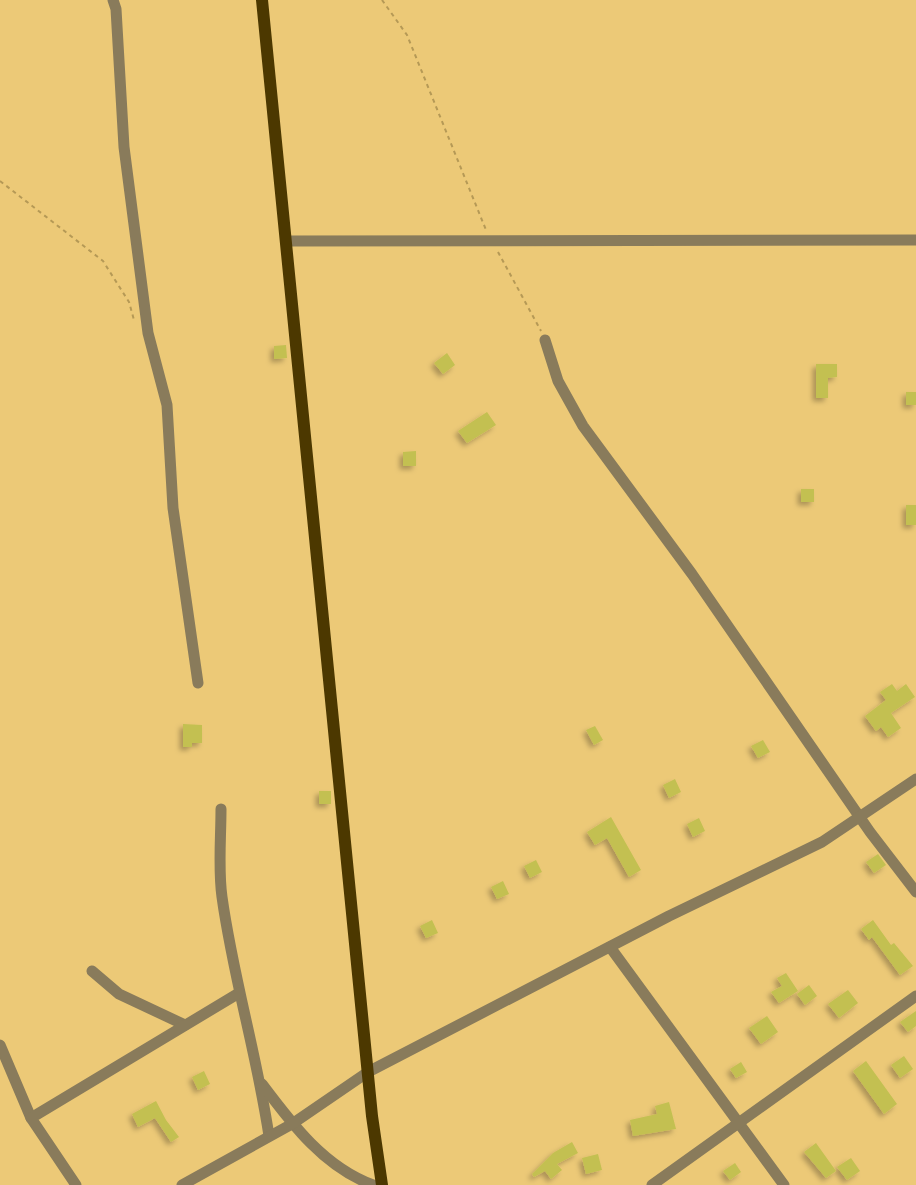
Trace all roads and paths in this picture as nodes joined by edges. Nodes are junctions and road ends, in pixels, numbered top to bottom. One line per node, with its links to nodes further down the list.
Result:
1 (113, 0): 10 (street)
2 (262, 0): 7 (main road)
3 (382, 0): 5 (path)
4 (0, 181): 8 (path)
5 (491, 240): 6 (street); 7 (street); 9 (path)
6 (916, 240)
7 (286, 241): 21 (main road)
8 (135, 325)
9 (545, 340): 13 (street)
10 (198, 683)
11 (916, 779): 13 (street)
12 (221, 809): 17 (street)
13 (860, 818): 14 (street); 15 (street)
14 (916, 892)
15 (610, 946): 21 (street); 24 (street)
16 (92, 971): 19 (street)
17 (239, 993): 19 (street); 22 (street)
18 (916, 996): 24 (street)
19 (185, 1025): 23 (street)
20 (0, 1045): 23 (street)
21 (368, 1072): 25 (street); 30 (main road)
22 (260, 1080): 25 (street); 26 (street)
23 (31, 1118): 27 (street)
24 (739, 1123): 31 (street); 32 (street)
25 (292, 1124): 26 (street); 29 (street)
26 (269, 1136): 28 (street)
27 (76, 1185)
28 (182, 1185)
29 (373, 1185)
30 (382, 1185)
31 (652, 1185)
32 (784, 1185)

